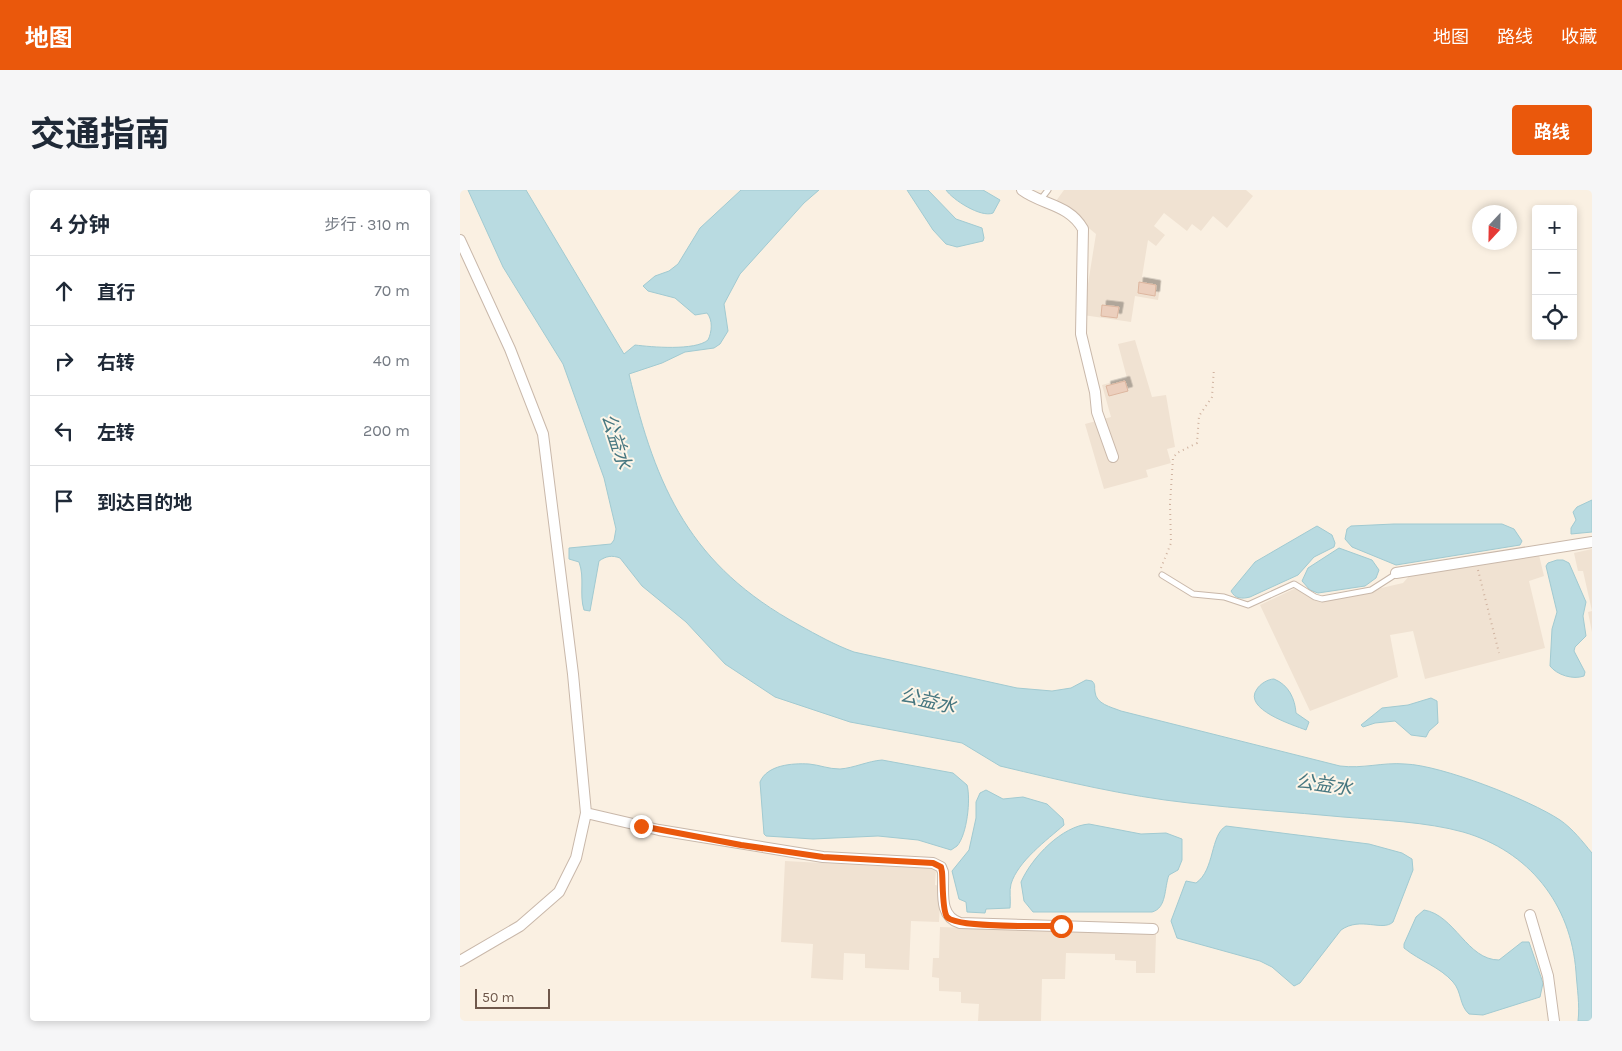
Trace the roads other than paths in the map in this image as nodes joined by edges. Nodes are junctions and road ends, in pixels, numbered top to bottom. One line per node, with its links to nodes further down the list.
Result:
1 (1022, 190): 3 (street)
2 (1048, 190): 3 (lane)
3 (1041, 198): 5 (street)
4 (460, 240): 9 (street)
5 (1113, 457)
6 (1592, 542): 7 (street)
7 (1396, 573): 8 (lane)
8 (1162, 575)
9 (586, 813): 11 (street); 12 (street)
10 (1530, 916): 13 (street)
11 (1153, 929)
12 (460, 961)
13 (1554, 1021)

